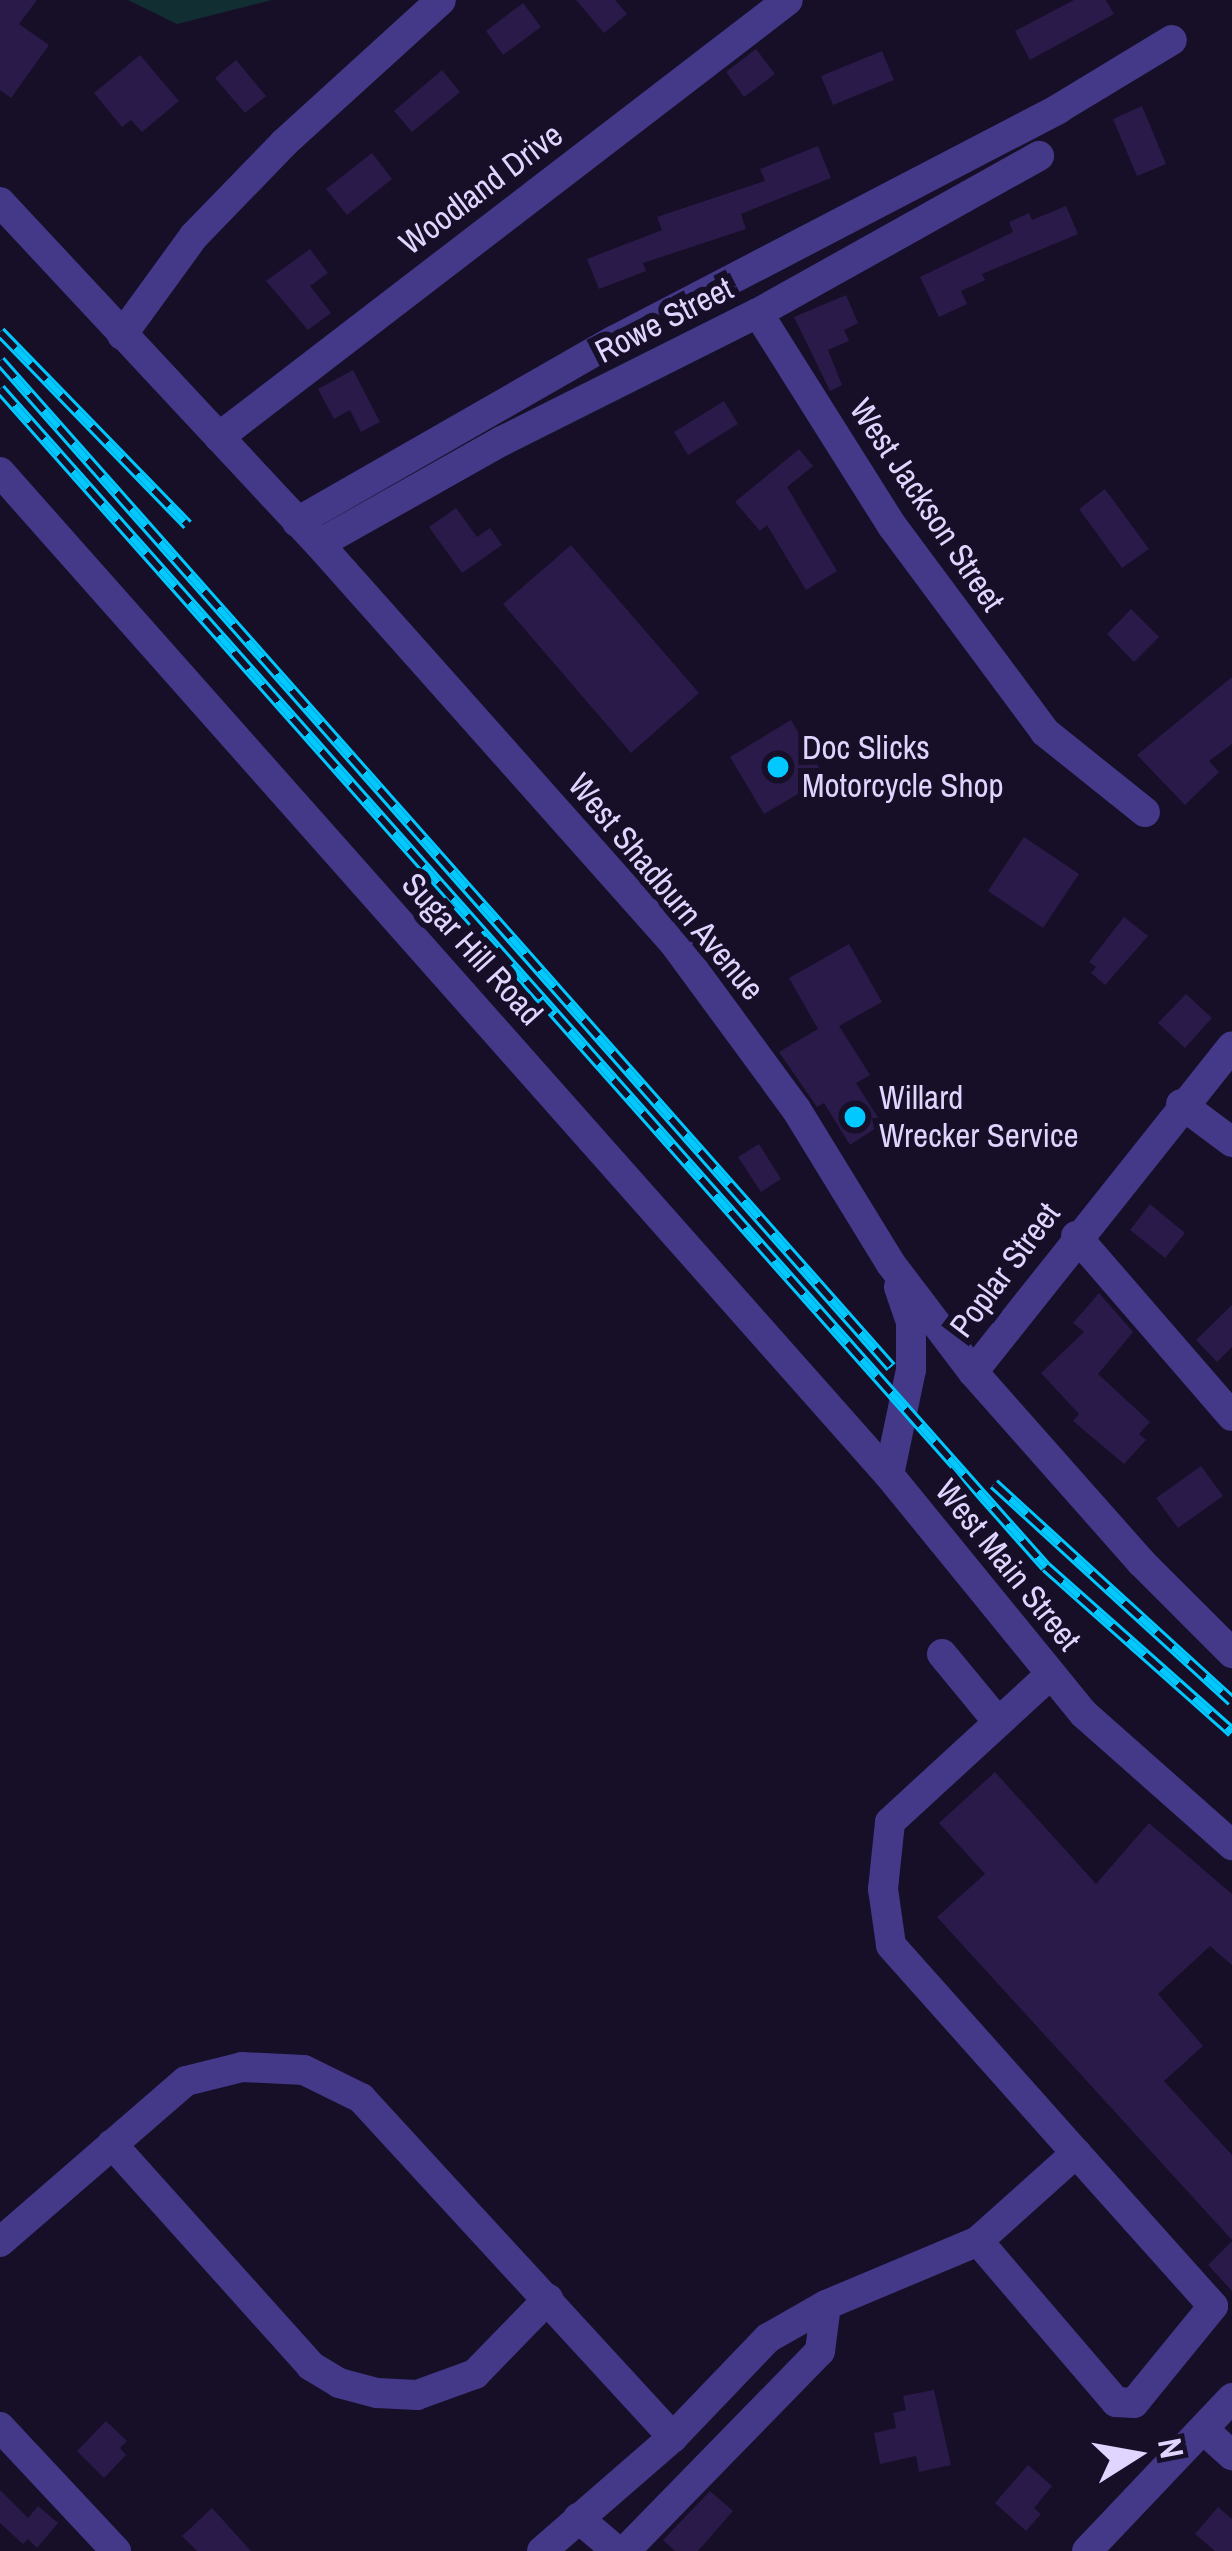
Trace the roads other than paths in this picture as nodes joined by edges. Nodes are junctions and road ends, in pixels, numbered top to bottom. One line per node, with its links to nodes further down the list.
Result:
1 (441, 0): 7 (street)
2 (788, 0): 8 (street, Woodland Drive)
3 (1172, 40): 10 (street)
4 (1039, 156): 6 (street, Rowe Street)
5 (0, 202): 7 (street, West Shadburn Avenue)
6 (758, 314): 10 (street, Rowe Street); 11 (street, West Jackson Street)
7 (122, 334): 8 (street, West Shadburn Avenue)
8 (218, 437): 10 (street, West Shadburn Avenue)
9 (0, 472): 19 (street, Sugar Hill Road)
10 (308, 533): 16 (street, West Shadburn Avenue)
11 (1145, 812)
12 (1232, 1046): 13 (street, Poplar Street)
13 (1180, 1104): 14 (street); 15 (street, Poplar Street)
14 (1232, 1142)
15 (1076, 1236): 17 (street, Poplar Street); 18 (street)
16 (891, 1264): 17 (street, West Shadburn Avenue); 19 (street, West Main Street)
17 (973, 1372): 20 (street, West Shadburn Avenue)
18 (1232, 1417)
19 (890, 1475): 22 (street, West Main Street)
20 (1232, 1653)
21 (942, 1654): 23 (street)
22 (1049, 1675): 23 (street); 24 (street, West Main Street)
23 (998, 1722): 26 (street)
24 (1232, 1845)
25 (112, 2144): 28 (street); 29 (street); 29 (street)
26 (1076, 2152): 27 (street); 27 (street)
27 (978, 2241): 30 (street)
28 (0, 2242)
29 (548, 2299): 34 (street)
30 (826, 2305): 34 (street); 39 (street)
31 (1232, 2398): 33 (street)
32 (0, 2427): 37 (street)
33 (1204, 2430): 35 (street); 40 (street)
34 (673, 2438): 36 (street)
35 (1232, 2456)
36 (578, 2518): 38 (street); 39 (street)
37 (116, 2551)
38 (542, 2551)
39 (621, 2551)
40 (1087, 2551)

